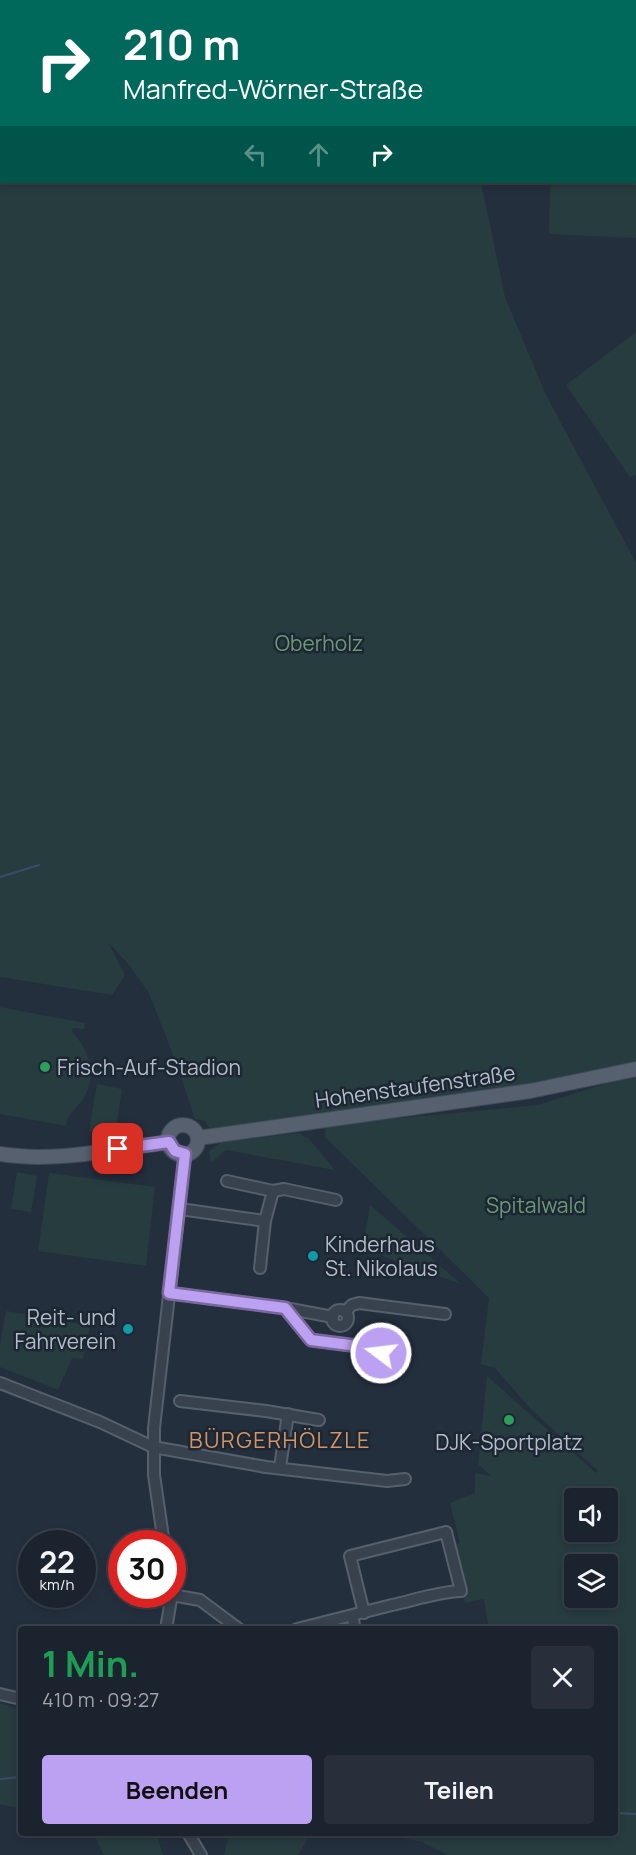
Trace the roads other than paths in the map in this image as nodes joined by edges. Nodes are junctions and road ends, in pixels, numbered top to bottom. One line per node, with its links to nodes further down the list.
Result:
1 (636, 1069): 2 (main road, Hohenstaufenstraße)
2 (198, 1138): 3 (main road); 5 (main road)
3 (169, 1142): 4 (main road); 5 (main road)
4 (0, 1154)
5 (185, 1154): 9 (street)
6 (227, 1181): 7 (street)
7 (273, 1191): 8 (street); 10 (street)
8 (336, 1200)
9 (180, 1209): 10 (street); 12 (street)
10 (265, 1221): 11 (street)
11 (260, 1268)
12 (169, 1293): 13 (street); 20 (street)
13 (285, 1308): 14 (street); 15 (street)
14 (445, 1314)
15 (381, 1349)
16 (0, 1383): 20 (street)
17 (180, 1401): 18 (street)
18 (288, 1414): 19 (street); 21 (street)
19 (319, 1420)
20 (153, 1447): 21 (street); 23 (street)
21 (280, 1467): 22 (street)
22 (405, 1479)
23 (162, 1530)
24 (186, 1598): 29 (street)
25 (170, 1608): 28 (street)
26 (364, 1613): 26 (street); 27 (street)
27 (352, 1616): 30 (street); 31 (street)
28 (167, 1626)
29 (235, 1626)
30 (310, 1626)
31 (354, 1626)
32 (0, 1694): 33 (street)
33 (18, 1698)
34 (190, 1836): 35 (street)
35 (201, 1855)

